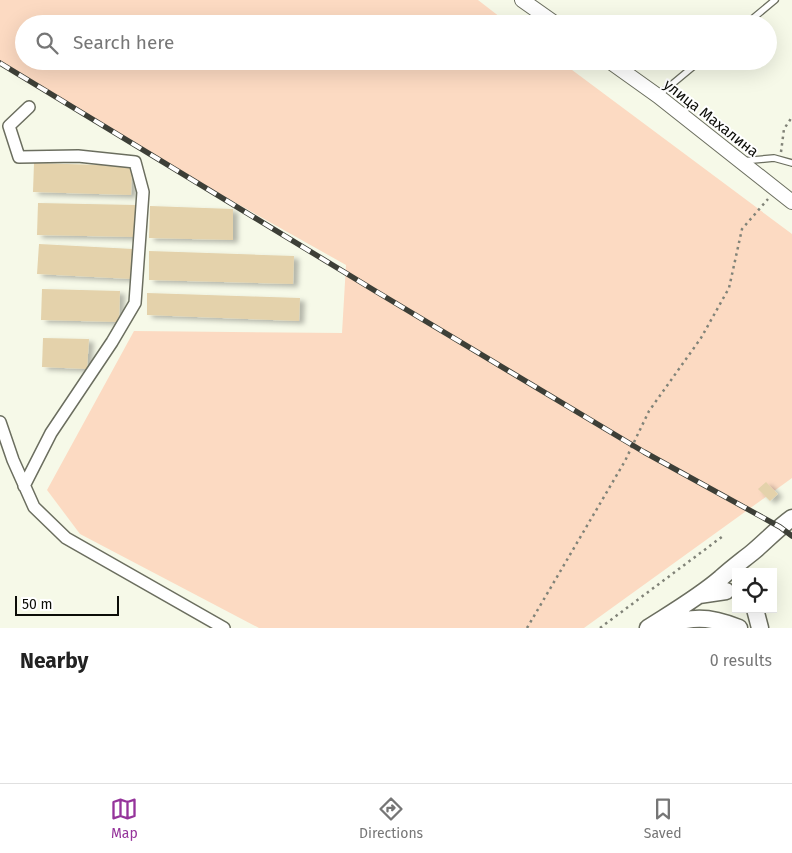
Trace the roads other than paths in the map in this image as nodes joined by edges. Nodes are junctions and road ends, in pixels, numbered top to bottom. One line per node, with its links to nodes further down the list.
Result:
1 (522, 0): 3 (street)
2 (775, 0): 4 (lane)
3 (543, 15)
4 (757, 15)
5 (622, 70): 7 (street, улица Махалина)
6 (689, 70): 7 (lane)
7 (658, 96): 9 (street, улица Махалина)
8 (29, 107): 13 (street)
9 (740, 161): 10 (lane); 11 (street, улица Махалина)
10 (792, 163)
11 (792, 202)
12 (0, 422): 13 (street)
13 (24, 486): 19 (street)
14 (792, 518): 15 (main road)
15 (746, 568)
16 (732, 570): 17 (main road)
17 (728, 588): 20 (main road)
18 (755, 613): 22 (main road)
19 (224, 628)
20 (649, 628): 21 (main road)
21 (739, 628)
22 (760, 628)

